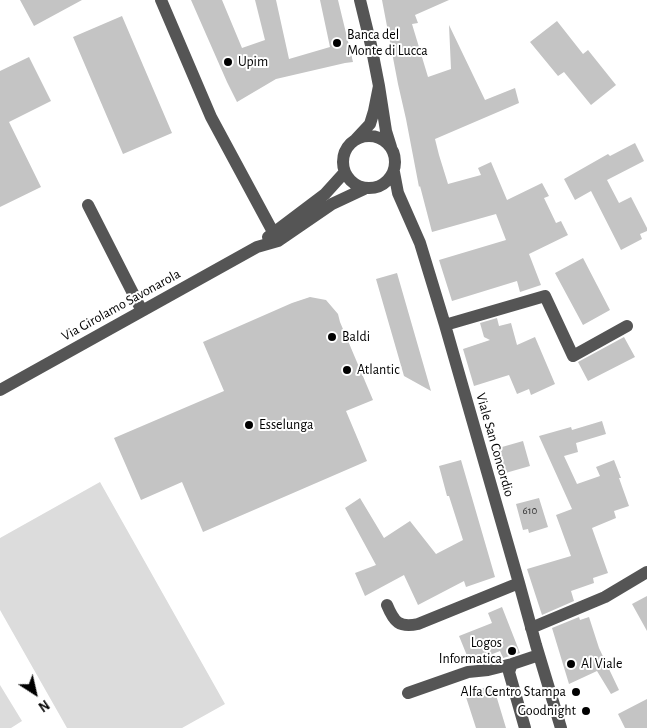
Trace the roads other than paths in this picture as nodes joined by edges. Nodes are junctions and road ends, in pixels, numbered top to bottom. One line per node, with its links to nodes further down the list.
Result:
1 (161, 0): 10 (street)
2 (360, 0): 3 (street, Viale San Concordio)
3 (379, 86): 4 (street, Viale San Concordio); 5 (street, Viale San Concordio)
4 (356, 139): 5 (street); 7 (street, Viale San Concordio)
5 (392, 150): 6 (street, Viale San Concordio)
6 (394, 172): 8 (street); 13 (street, Viale San Concordio)
7 (344, 173): 8 (street); 10 (street, Via Girolamo Savonarola)
8 (364, 189): 11 (street, Via Girolamo Savonarola)
9 (88, 205): 12 (street)
10 (273, 232): 11 (street, Via Girolamo Savonarola)
11 (257, 247): 12 (street, Via Girolamo Savonarola)
12 (142, 311): 15 (street, Via Girolamo Savonarola)
13 (445, 325): 14 (street); 17 (street, Viale San Concordio)
14 (627, 326)
15 (0, 390)
16 (647, 572): 19 (street)
17 (519, 583): 18 (street); 19 (street, Viale San Concordio)
18 (387, 605)
19 (531, 628): 20 (street, Viale San Concordio)
20 (539, 655): 21 (street); 24 (street, Viale San Concordio)
21 (512, 664): 22 (street); 23 (street)
22 (408, 693)
23 (525, 728)
24 (561, 728)

